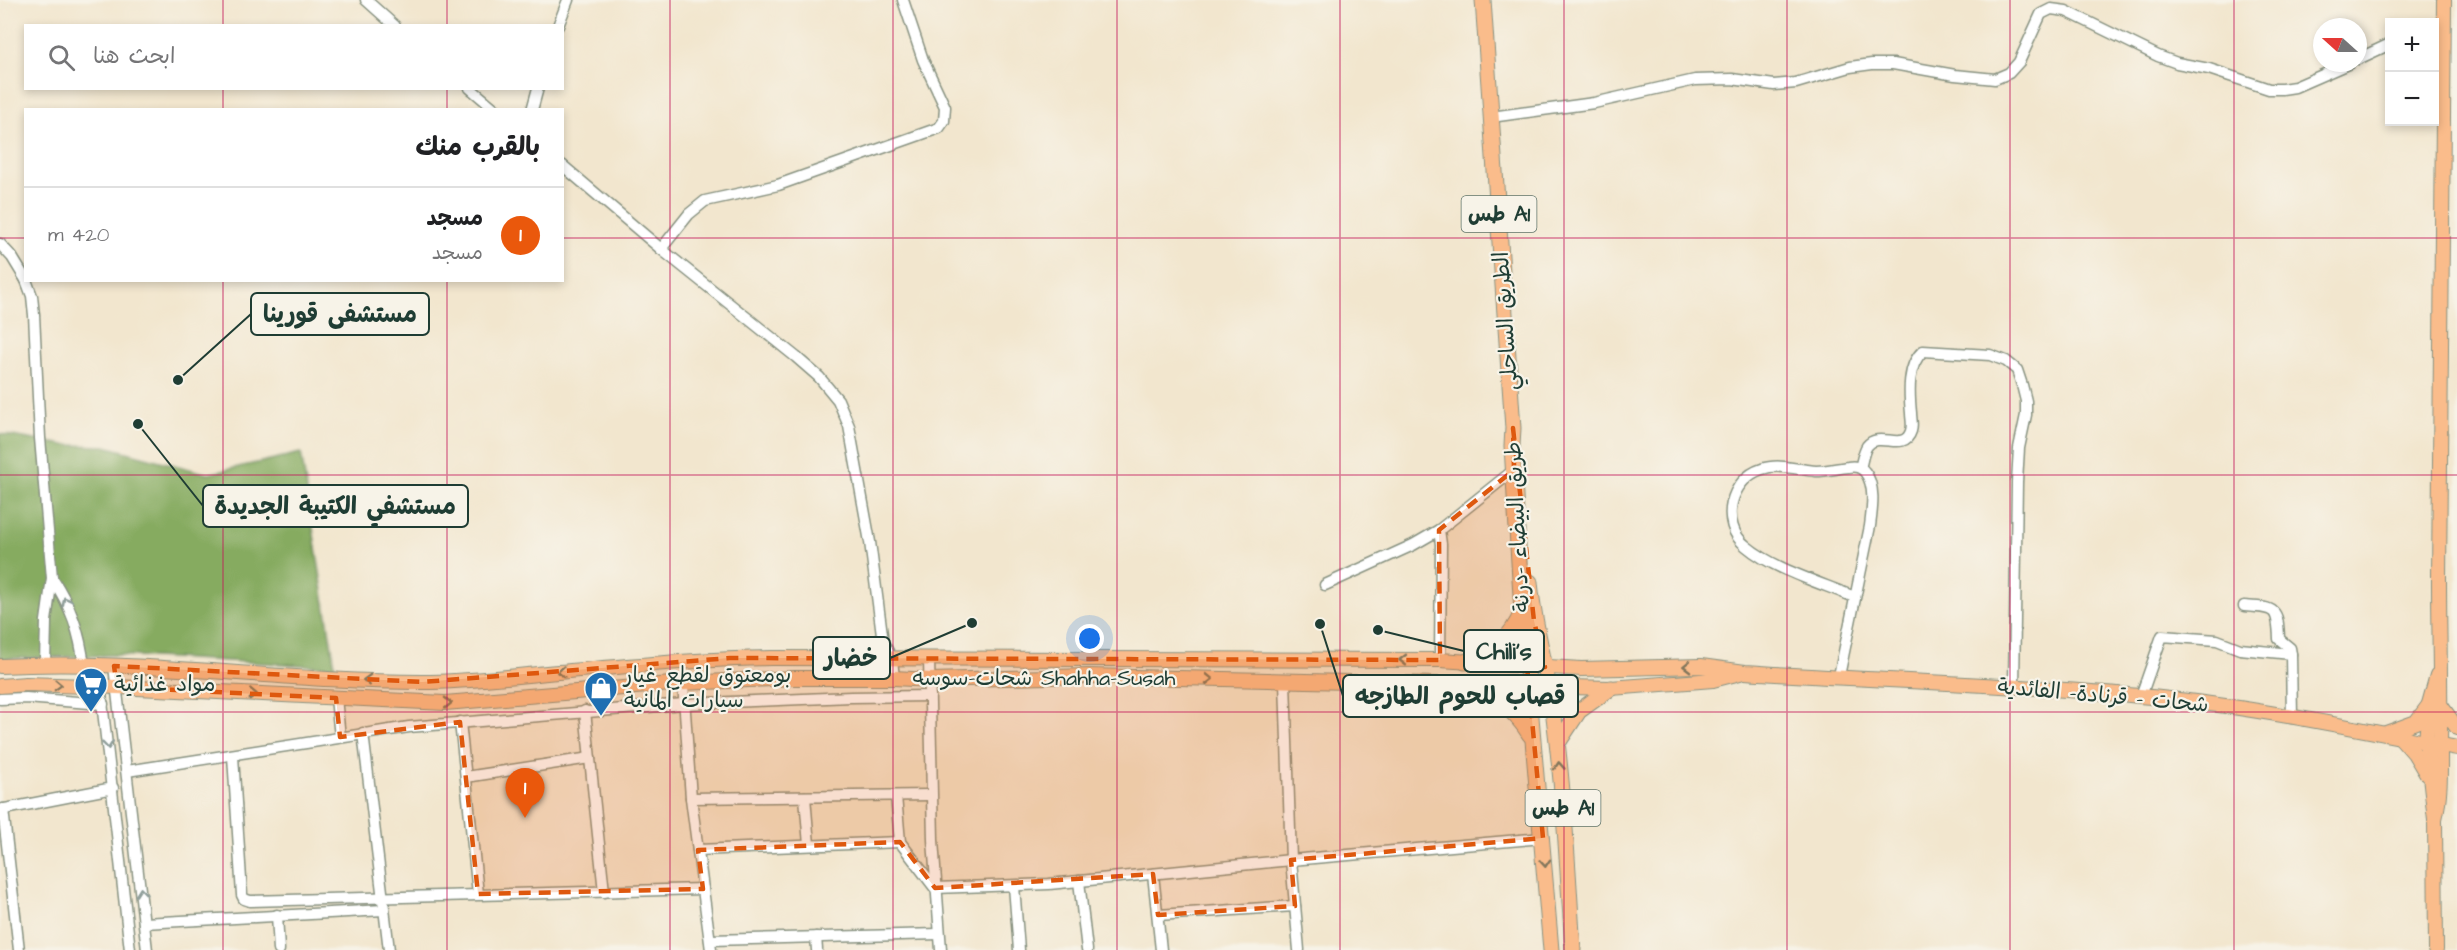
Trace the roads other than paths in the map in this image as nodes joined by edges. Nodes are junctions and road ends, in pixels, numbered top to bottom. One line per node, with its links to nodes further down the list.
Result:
1 (366, 0): 6 (street)
2 (568, 0): 7 (street)
3 (903, 0): 20 (street)
4 (1483, 0): 17 (highway, الطريق الساحلي / طس A1)
5 (2444, 0): 8 (main road)
6 (393, 24)
7 (559, 24)
8 (2439, 37)
9 (2385, 46): 10 (street)
10 (2367, 55)
11 (2329, 72): 17 (street)
12 (2439, 72): 63 (main road)
13 (472, 90): 15 (street)
14 (537, 90): 16 (street)
15 (494, 108)
16 (533, 108)
17 (1491, 117): 23 (highway, الطريق الساحلي / طس A1)
18 (564, 167): 20 (street)
19 (0, 244): 21 (street)
20 (661, 249): 34 (street)
21 (24, 277)
22 (27, 282): 27 (street)
23 (1513, 428): 25 (highway, طريق البيضاء -درنة / طس A1); 42 (highway)
24 (1860, 468): 29 (street); 29 (street); 56 (street)
25 (1514, 470): 26 (street); 31 (highway, طريق البيضاء -درنة / طس A1)
26 (1439, 530): 28 (street); 35 (street)
27 (52, 578): 37 (street); 39 (street, one-way to 27)
28 (1325, 585)
29 (1854, 597): 44 (street)
30 (2244, 606): 32 (street)
31 (1522, 612): 36 (highway); 41 (highway, طريق البيضاء -درنة / طس A1)
32 (2291, 654): 58 (street); 65 (street)
33 (929, 659): 34 (main road, شحات-سوسه Shahha-Susah); 35 (main road, شحات-سوسه Shahha-Susah, one-way to 33); 46 (street)
34 (892, 660): 40 (main road, شحات-سوسه Shahha-Susah, one-way to 40); 45 (street)
35 (1440, 660): 36 (main road, شحات-سوسه Shahha-Susah)
36 (1465, 662): 41 (main road, شحات-سوسه Shahha-Susah)
37 (45, 664): 38 (main road, شحات-سوسه Shahha-Susah); 39 (main road, شحات-سوسه Shahha-Susah)
38 (0, 666)
39 (91, 666): 40 (main road, شحات-سوسه Shahha-Susah); 51 (street)
40 (114, 666): 53 (street)
41 (1527, 666): 42 (main road, شحات-سوسه Shahha-Susah); 52 (highway, طريق البيضاء -درنة / طس A1)
42 (1545, 666): 43 (main road, شحات-سوسه Shahha-Susah, one-way to 42); 54 (highway, طس A1)
43 (1745, 672): 44 (main road, شحات - قرنادة- الفائدية); 55 (main road, شحات-سوسه Shahha-Susah)
44 (1839, 676): 56 (main road, شحات - قرنادة- الفائدية)
45 (894, 678): 46 (main road, شحات-سوسه Shahha-Susah); 48 (main road, شحات-سوسه Shahha-Susah)
46 (930, 680): 47 (main road, شحات-سوسه Shahha-Susah, one-way to 47); 57 (street)
47 (1285, 681): 49 (main road, شحات-سوسه Shahha-Susah); 92 (street)
48 (683, 683): 59 (main road, شحات-سوسه Shahha-Susah, one-way to 48); 62 (street)
49 (1463, 683): 52 (main road, شحات-سوسه Shahha-Susah); 72 (highway)
50 (0, 686): 51 (main road, شحات-سوسه Shahha-Susah, one-way to 51)
51 (101, 686): 53 (main road, شحات-سوسه Shahha-Susah); 61 (street)
52 (1528, 686): 54 (main road, شحات-سوسه Shahha-Susah); 72 (highway, طريق البيضاء -درنة / طس A1)
53 (117, 687): 59 (main road, شحات-سوسه Shahha-Susah, one-way to 59); 79 (street)
54 (1550, 687): 55 (main road, شحات-سوسه Shahha-Susah); 73 (highway, طس A1)
55 (1611, 687): 73 (highway)
56 (2014, 687): 58 (main road, شحات - قرنادة- الفائدية)
57 (930, 696): 62 (street); 83 (street)
58 (2141, 696): 65 (main road, شحات - قرنادة- الفائدية)
59 (336, 698): 71 (street)
60 (0, 699): 61 (street)
61 (103, 704): 82 (street, one-way to 82)
62 (684, 704): 64 (street); 86 (street)
63 (2435, 705): 67 (main road); 69 (main road); 74 (main road)
64 (585, 711): 66 (street); 78 (street)
65 (2292, 718): 69 (main road, شحات - قرنادة- الفائدية)
66 (460, 723): 68 (street); 80 (street)
67 (2457, 729)
68 (363, 733): 71 (street); 100 (street)
69 (2385, 733): 70 (main road, شحات - قرنادة- الفائدية)
70 (2399, 736): 74 (main road, شحات - قرنادة- الفائدية); 81 (main road)
71 (340, 737): 77 (street)
72 (1532, 738): 88 (highway, طريق البيضاء -درنة / طس A1)
73 (1558, 743): 121 (highway, طس A1, one-way to 73)
74 (2433, 743): 75 (main road, شحات - قرنادة- الفائدية); 81 (main road)
75 (2457, 748)
76 (2457, 754): 81 (main road)
77 (233, 756): 79 (street); 100 (street)
78 (590, 758): 80 (street); 98 (street)
79 (127, 771): 105 (street, one-way to 79)
80 (466, 777): 99 (street)
81 (2434, 777): 122 (main road)
82 (113, 788): 87 (street); 110 (street)
83 (932, 795): 85 (street); 96 (street)
84 (805, 796): 85 (street); 86 (street); 90 (street)
85 (896, 796): 89 (street)
86 (691, 798): 91 (street)
87 (2, 809): 109 (street)
88 (1543, 838): 92 (street); 120 (highway, طريق البيضاء -درنة / طس A1, one-way to 120)
89 (900, 842): 90 (street); 96 (street)
90 (809, 845): 91 (street)
91 (698, 850): 97 (street)
92 (1291, 860): 93 (street); 101 (street)
93 (1153, 874): 94 (street); 104 (street)
94 (1079, 881): 95 (street); 117 (street)
95 (1014, 886): 96 (street); 116 (street)
96 (935, 888): 106 (street)
97 (703, 889): 98 (street); 108 (street)
98 (603, 892): 99 (street)
99 (478, 894): 100 (street)
100 (382, 898): 102 (street)
101 (1295, 906): 104 (street); 119 (street)
102 (384, 910): 103 (street); 113 (street)
103 (277, 915): 105 (street); 112 (street)
104 (1158, 915): 118 (street)
105 (144, 923): 111 (street)
106 (939, 934): 107 (street); 115 (street)
107 (816, 937): 108 (street); 114 (street)
108 (710, 945)
109 (19, 950)
110 (130, 950)
111 (147, 950)
112 (279, 950)
113 (388, 950)
114 (817, 950)
115 (941, 950)
116 (1020, 950)
117 (1087, 950)
118 (1161, 950)
119 (1299, 950)
120 (1551, 950)
121 (1574, 950)
122 (2436, 950)

